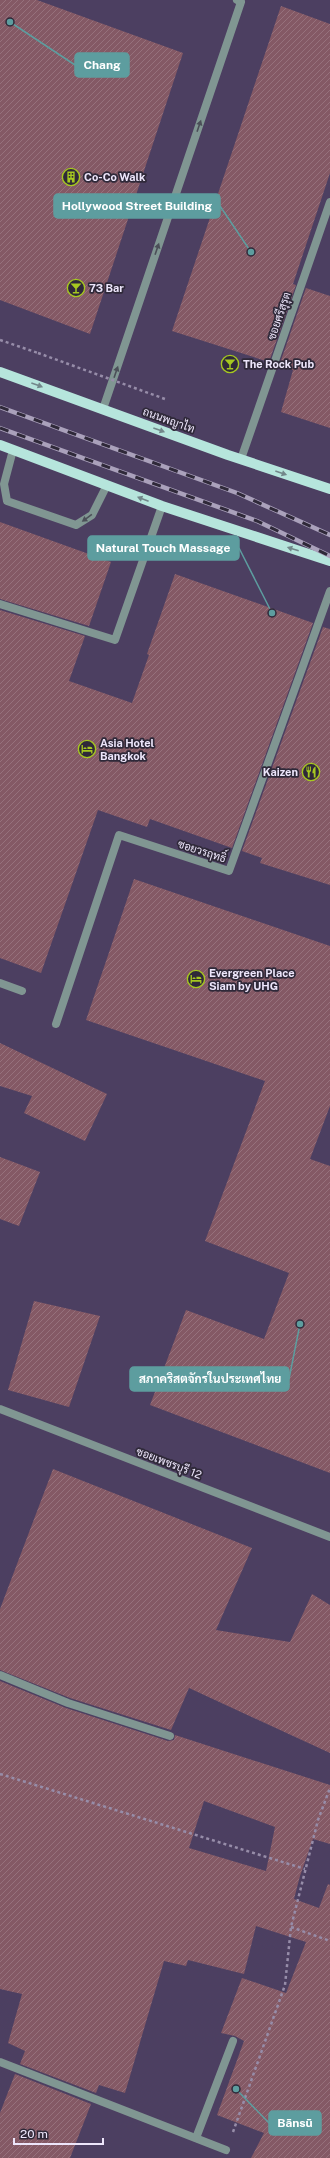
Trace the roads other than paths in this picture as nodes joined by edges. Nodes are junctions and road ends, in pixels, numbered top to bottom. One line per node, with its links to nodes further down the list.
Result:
1 (237, 0): 4 (street, one-way to 1)
2 (330, 202): 7 (street, ซอยศรีสุรุต)
3 (0, 372): 4 (main road, ถนนพญาไท, one-way to 4)
4 (103, 409): 7 (main road, ถนนพญาไท, one-way to 7)
5 (0, 445): 6 (main road)
6 (13, 450): 8 (main road); 8 (street, one-way to 6)
7 (242, 459): 9 (main road, ถนนพญาไท, one-way to 9)
8 (107, 485): 10 (main road, one-way to 8)
9 (330, 490)
10 (162, 506): 11 (main road, one-way to 10); 13 (street)
11 (330, 561)
12 (330, 591): 16 (street, ซอยวรฤทธิ์)
13 (0, 604)
14 (0, 983): 15 (street)
15 (22, 991)
16 (56, 1024)
17 (0, 1409): 18 (street, ซอยเพชรบุรี 12)
18 (330, 1537)
19 (0, 1675): 20 (street)
20 (170, 1736)
21 (233, 2041): 23 (street)
22 (0, 2062): 23 (street)
23 (196, 2138): 24 (street)
24 (226, 2150)

